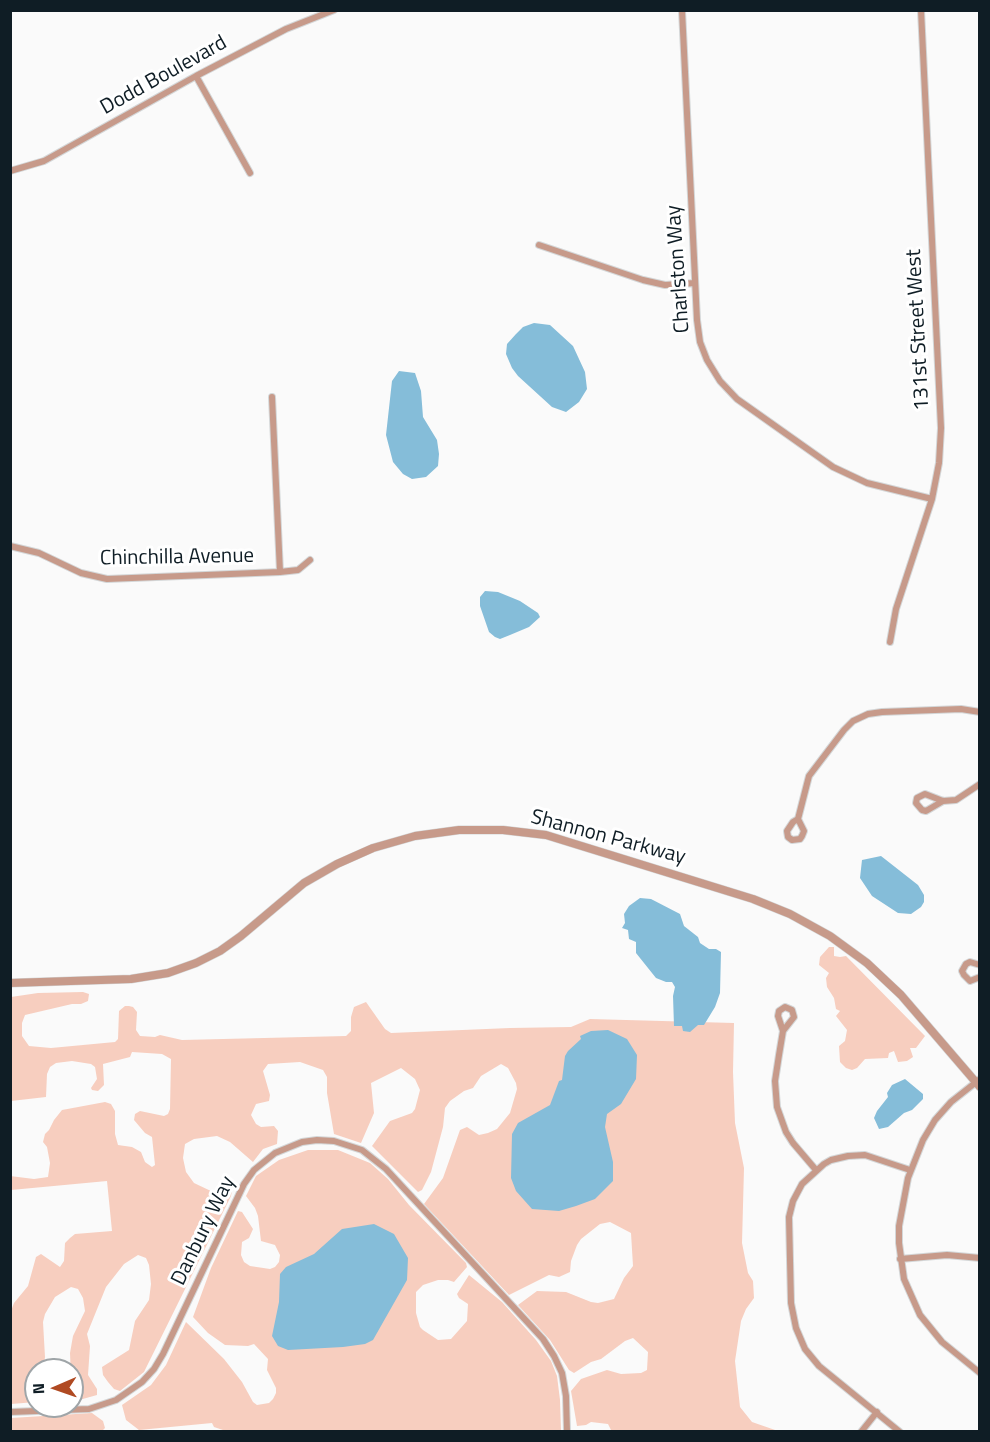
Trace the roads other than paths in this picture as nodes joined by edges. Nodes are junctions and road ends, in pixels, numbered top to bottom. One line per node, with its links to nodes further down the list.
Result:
1 (334, 10): 4 (street, Dodd Boulevard)
2 (682, 10): 8 (street, Charlston Way)
3 (921, 10): 10 (street, 131st Street West)
4 (196, 76): 5 (street, Dodd Boulevard); 6 (street)
5 (10, 171)
6 (250, 173)
7 (539, 245): 8 (street)
8 (694, 283): 10 (street, Charlston Way)
9 (272, 396): 13 (street)
10 (932, 499): 14 (street, 131st Street West)
11 (10, 546): 13 (street, Chinchilla Avenue)
12 (310, 560): 13 (street, Chinchilla Avenue)
13 (280, 572)
14 (890, 642)
15 (980, 712): 18 (street)
16 (980, 784): 17 (street)
17 (943, 801)
18 (798, 819)
19 (980, 965): 20 (street)
20 (980, 977)
21 (10, 983): 23 (street, Shannon Parkway)
22 (783, 1031): 24 (street)
23 (978, 1082): 25 (street)
24 (816, 1170): 25 (street); 30 (street)
25 (910, 1170): 27 (street)
26 (980, 1258): 27 (street)
27 (900, 1259): 28 (street)
28 (980, 1373)
29 (10, 1412): 31 (street, Danbury Way)
30 (877, 1412): 32 (street); 33 (street)
31 (567, 1431)
32 (861, 1431)
33 (900, 1431)

